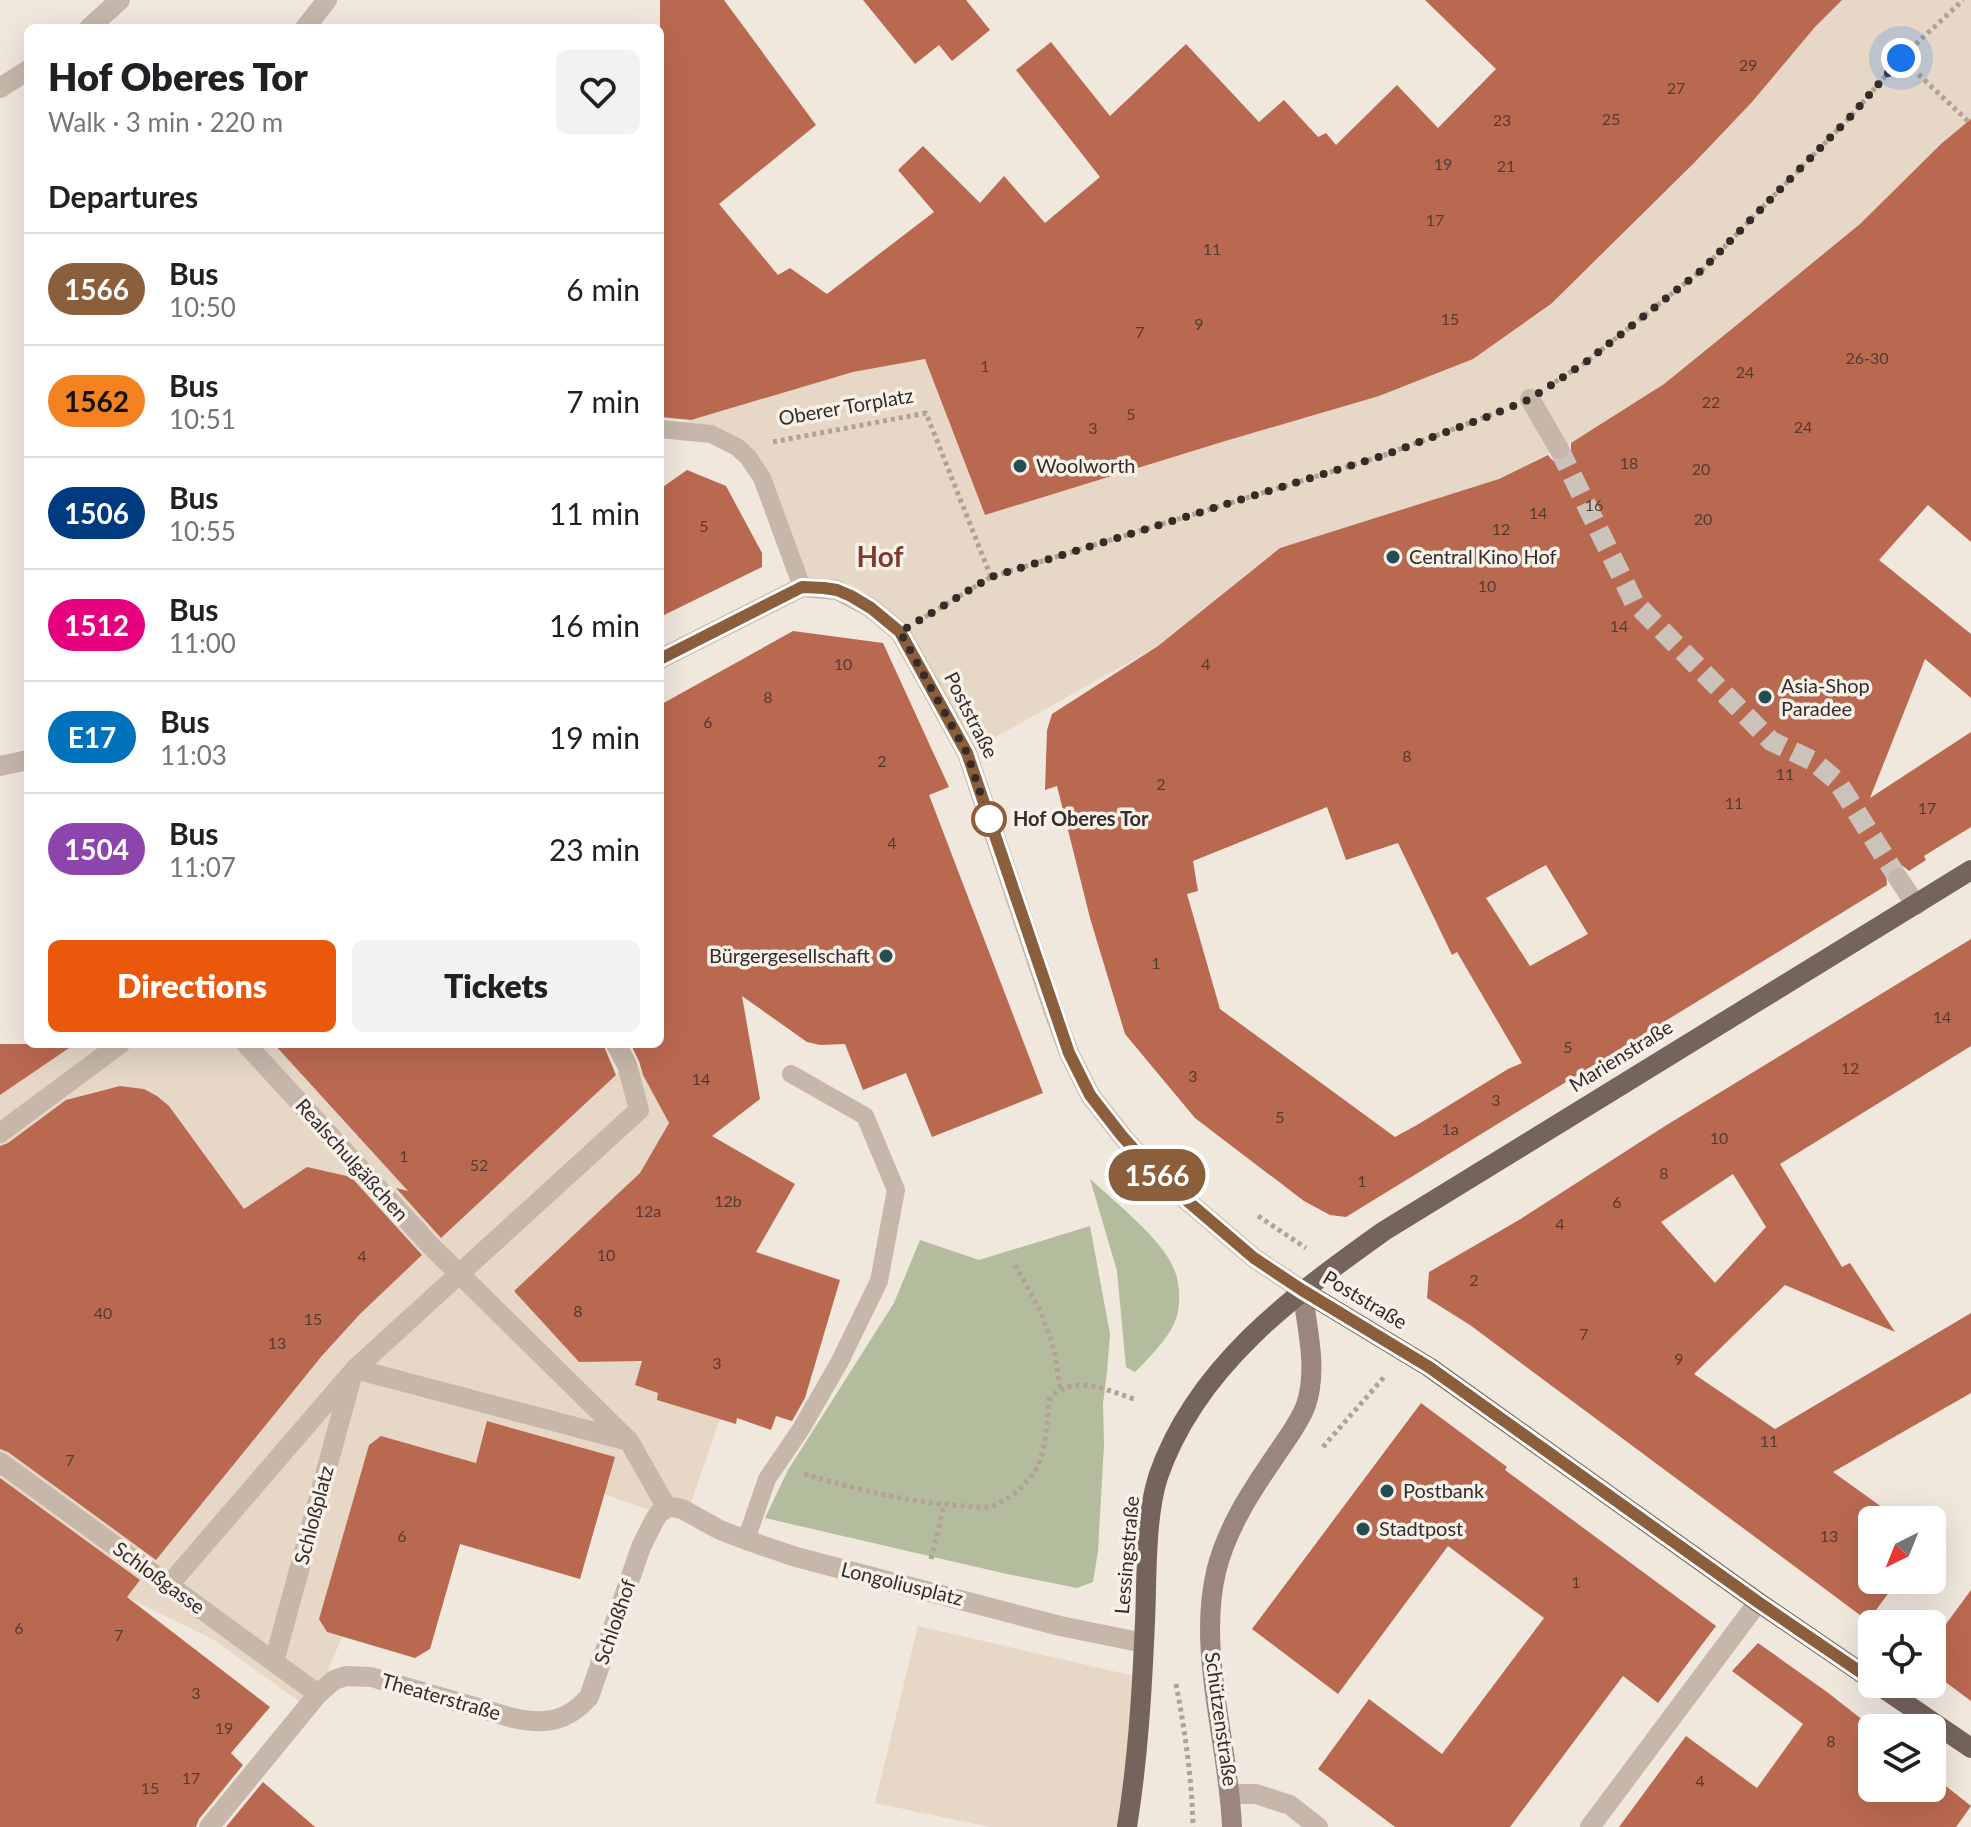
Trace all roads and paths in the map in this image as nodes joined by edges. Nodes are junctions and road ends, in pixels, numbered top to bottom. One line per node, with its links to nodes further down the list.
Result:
1 (120, 0): 4 (street)
2 (327, 0): 5 (street)
3 (1963, 0): 6 (path)
4 (93, 24)
5 (308, 24)
6 (1901, 58): 9 (path); 10 (path)
7 (24, 73): 8 (street)
8 (0, 88)
9 (1968, 121)
10 (1530, 399): 12 (street); 14 (path)
11 (664, 429): 13 (lane)
12 (1559, 449)
13 (748, 457): 14 (path, Oberer Torplatz); 15 (lane)
14 (991, 577): 16 (path)
15 (802, 587): 16 (street); 17 (street)
16 (900, 632): 32 (street, Poststraße)
17 (664, 657)
18 (24, 761): 19 (street)
19 (0, 766)
20 (1971, 870): 22 (main road, Marienstraße)
21 (1898, 878): 22 (street)
22 (1916, 905): 30 (main road, Marienstraße)
23 (115, 1048): 27 (street)
24 (250, 1048): 31 (street, Realschulgäßchen)
25 (618, 1048): 31 (street)
26 (791, 1074): 40 (lane)
27 (0, 1133)
28 (1256, 1214): 30 (path, Poststraße)
29 (1015, 1265): 35 (path)
30 (1335, 1266): 32 (main road, Marienstraße)
31 (459, 1273): 34 (street); 37 (street)
32 (1302, 1290): 33 (main road, Poststraße); 47 (main road, Lessingstraße); 54 (street, Schützenstraße)
33 (1409, 1355): 38 (path); 46 (main road, Poststraße)
34 (355, 1369): 37 (street); 44 (street); 48 (street, Schloßplatz)
35 (1060, 1390): 36 (path); 41 (path)
36 (1137, 1400)
37 (629, 1441): 42 (street)
38 (1318, 1453)
39 (0, 1462): 44 (street, Schloßgasse)
40 (776, 1466): 41 (path); 43 (lane)
41 (944, 1505): 45 (path)
42 (667, 1508): 43 (street, Longoliusplatz); 52 (street, Schloßhof)
43 (746, 1540): 45 (street, Longoliusplatz)
44 (169, 1585): 48 (street, Schloßgasse)
45 (923, 1589): 47 (street, Longoliusplatz)
46 (1758, 1602): 49 (main road, Poststraße); 60 (street)
47 (1144, 1643): 56 (main road, Lessingstraße); 57 (path)
48 (274, 1662): 50 (street, Schloßgasse)
49 (1858, 1670)
50 (318, 1694): 52 (street, Theaterstraße); 55 (street, Theaterstraße)
51 (1898, 1698): 53 (main road)
52 (549, 1721)
53 (1971, 1748)
54 (1231, 1794): 58 (street, Schützenstraße); 59 (street)
55 (209, 1827)
56 (1127, 1827)
57 (1193, 1827)
58 (1232, 1827)
59 (1318, 1827)
60 (1590, 1827)

